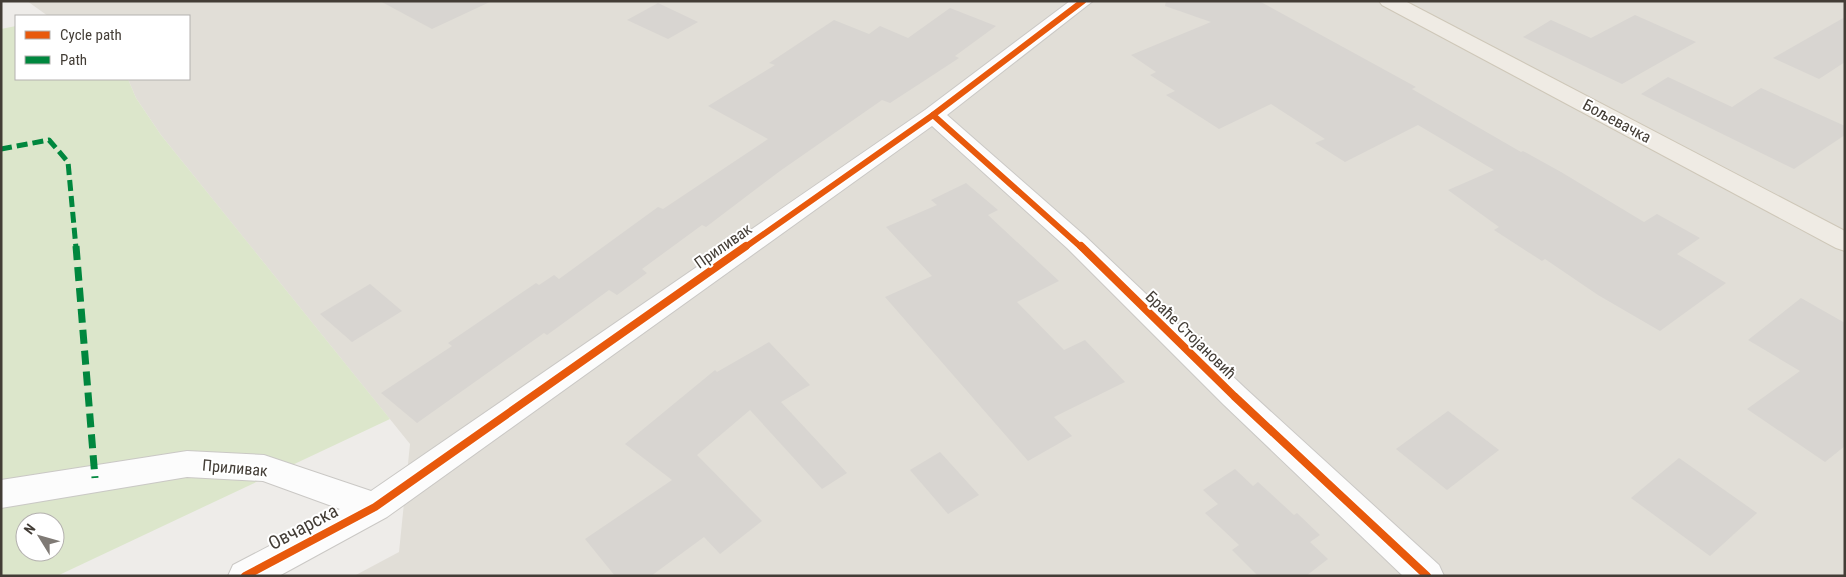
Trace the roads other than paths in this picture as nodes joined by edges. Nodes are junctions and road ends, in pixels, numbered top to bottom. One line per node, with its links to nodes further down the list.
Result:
1 (1083, 1): 3 (street, Приливак)
2 (1389, 1): 4 (main road, Бољевачка)
3 (933, 115): 6 (street, Приливак); 8 (street, Браће Стојановић)
4 (1845, 242)
5 (1, 494): 6 (street, Приливак)
6 (375, 507): 7 (street, Овчарска)
7 (245, 576)
8 (1428, 576)

